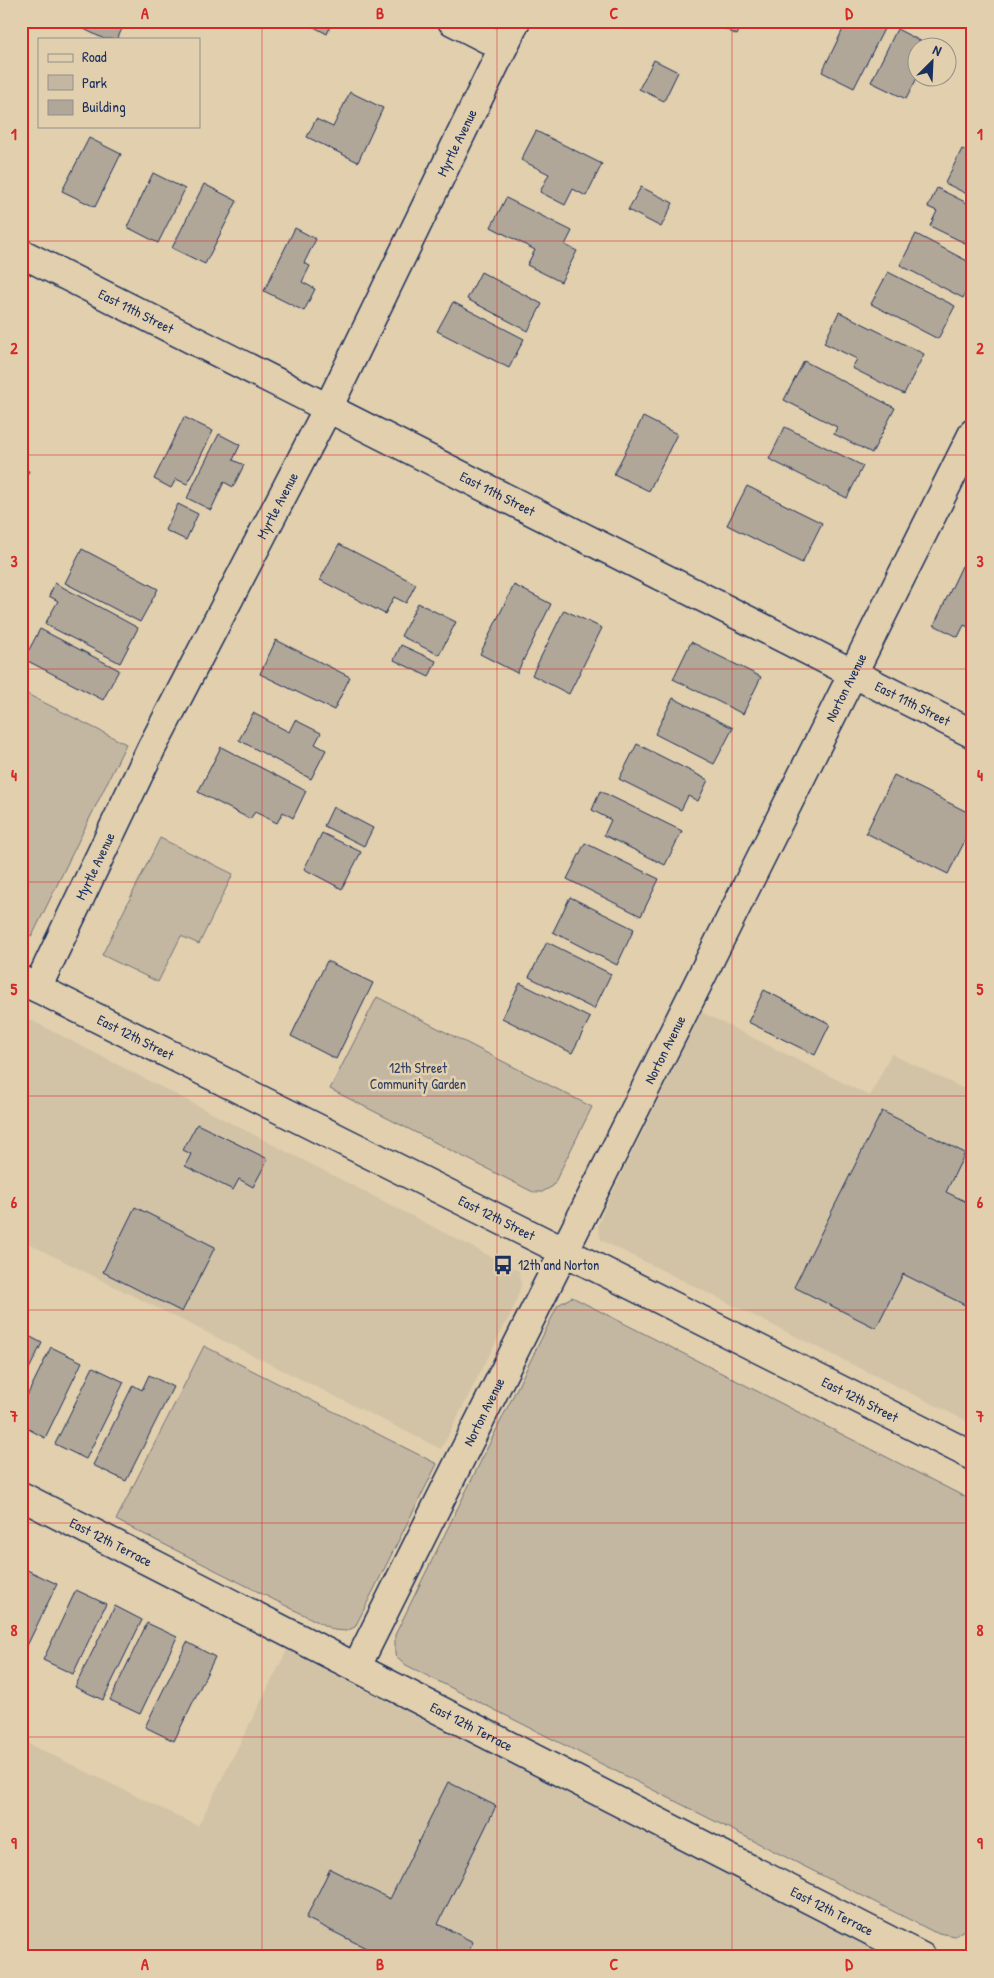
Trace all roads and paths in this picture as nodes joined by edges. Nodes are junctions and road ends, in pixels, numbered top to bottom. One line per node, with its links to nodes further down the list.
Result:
1 (452, 21): 3 (street)
2 (516, 21): 3 (street, Myrtle Avenue)
3 (503, 47): 5 (street, Myrtle Avenue)
4 (21, 253): 5 (street, East 11th Street)
5 (328, 408): 7 (street, East 11th Street); 9 (street, Myrtle Avenue)
6 (973, 433): 7 (street, Norton Avenue)
7 (851, 674): 8 (street, East 11th Street); 10 (street, Norton Avenue)
8 (973, 734)
9 (29, 984): 10 (street, East 12th Street)
10 (563, 1251): 11 (street, East 12th Street); 13 (street, Norton Avenue)
11 (973, 1456)
12 (21, 1496): 13 (street, East 12th Terrace)
13 (357, 1666): 14 (street, East 12th Terrace)
14 (922, 1957)

